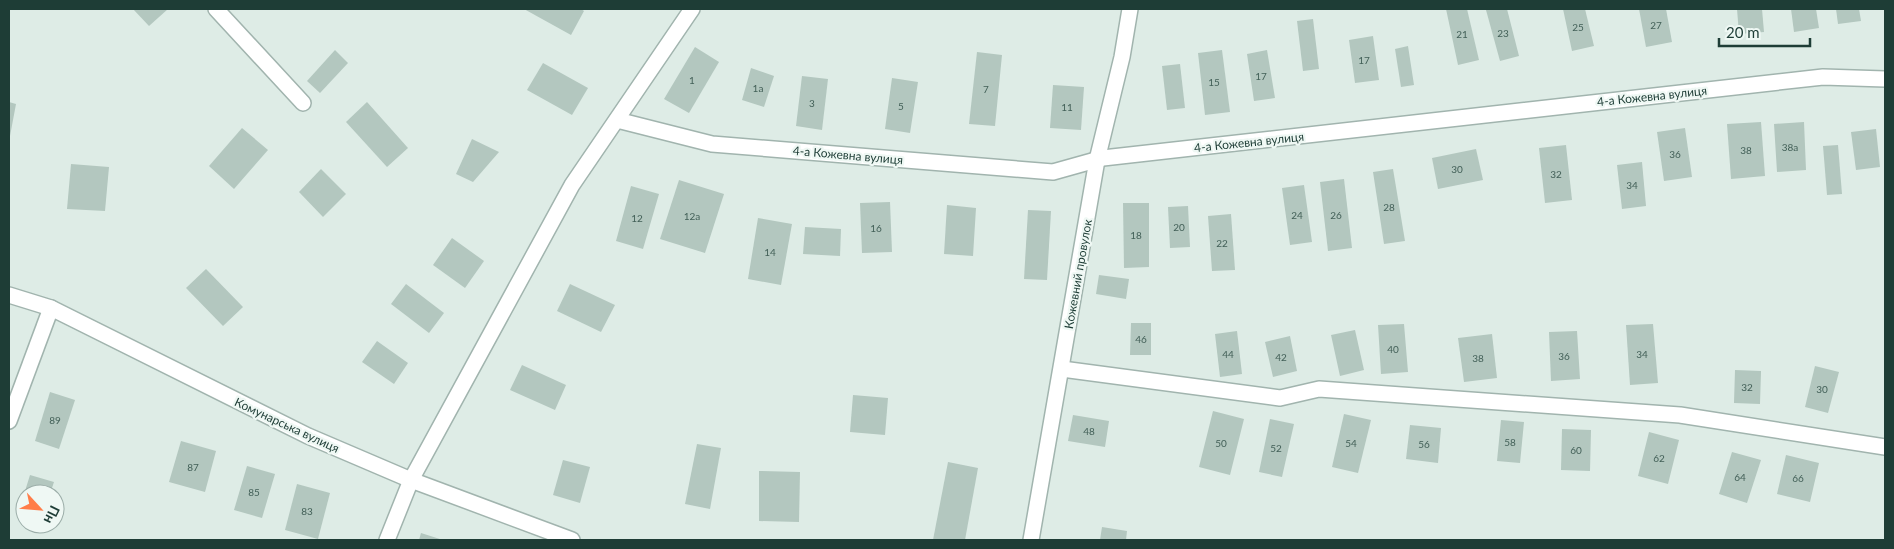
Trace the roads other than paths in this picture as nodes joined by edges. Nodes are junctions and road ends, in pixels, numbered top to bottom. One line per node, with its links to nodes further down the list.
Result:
1 (216, 9): 5 (street)
2 (692, 9): 6 (street)
3 (1130, 9): 7 (street, Кожевний провулок)
4 (1885, 78): 7 (street, 4-а Кожевна вулиця)
5 (303, 103)
6 (617, 120): 7 (street, 4-а Кожевна вулиця); 13 (street)
7 (1097, 160): 10 (street, Кожевний провулок)
8 (9, 295): 9 (street, Комунарська вулиця)
9 (51, 308): 11 (street); 13 (street, Комунарська вулиця)
10 (1062, 369): 12 (street); 16 (street, Кожевний провулок)
11 (9, 421)
12 (1885, 447)
13 (411, 480): 14 (street); 15 (street, Комунарська вулиця)
14 (387, 540)
15 (572, 540)
16 (1031, 540)

